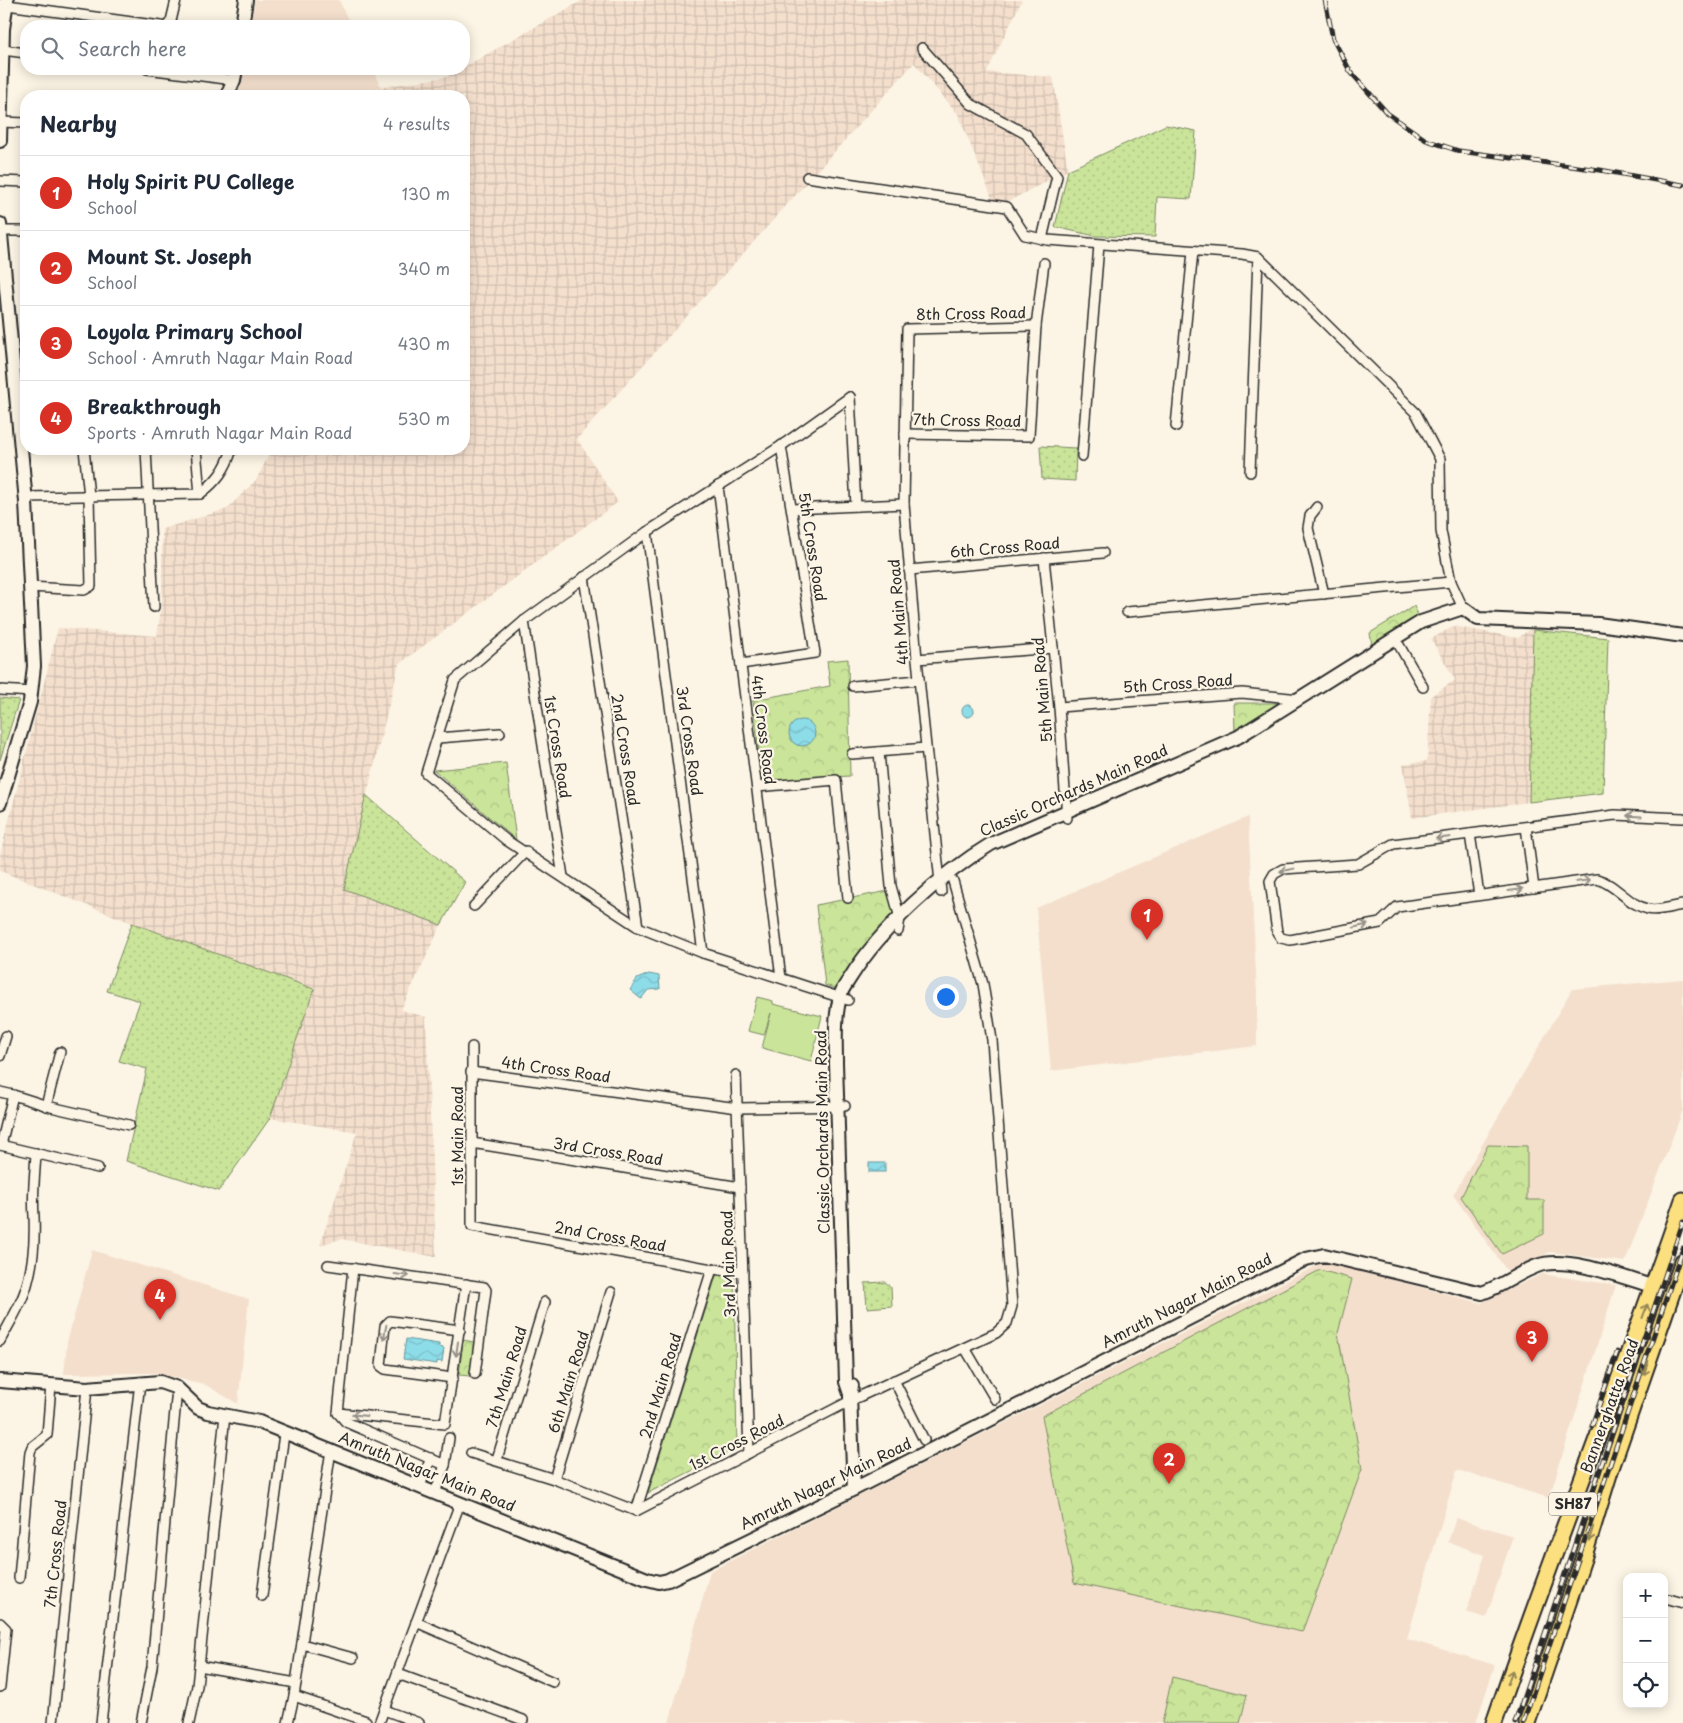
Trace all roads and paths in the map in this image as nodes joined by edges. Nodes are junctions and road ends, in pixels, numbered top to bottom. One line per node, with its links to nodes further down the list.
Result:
1 (176, 0): 5 (street)
2 (246, 0): 6 (main road)
3 (5, 3): 4 (street); 8 (main road)
4 (120, 20)
5 (172, 20)
6 (243, 20)
7 (922, 48): 21 (street)
8 (3, 50): 9 (street); 12 (main road)
9 (20, 52)
10 (235, 75): 11 (main road)
11 (229, 90)
12 (1, 122): 13 (street); 14 (main road)
13 (20, 123)
14 (0, 141)
15 (807, 177): 21 (street)
16 (0, 181): 17 (street)
17 (20, 182)
18 (0, 224): 19 (main road)
19 (1, 231): 20 (street); 29 (main road)
20 (20, 231)
21 (1042, 239): 22 (street)
22 (1099, 245): 23 (street); 37 (street)
23 (1193, 251): 24 (street); 28 (street)
24 (1258, 257): 38 (street); 53 (street)
25 (1044, 263): 26 (street)
26 (1036, 326): 27 (street, 8th Cross Road); 30 (street, 7th Cross Road)
27 (907, 329): 30 (street, 4th Main Road)
28 (1176, 426)
29 (20, 433)
30 (904, 434): 44 (street, 4th Main Road)
31 (781, 446): 39 (street); 45 (street); 47 (street, 5th Cross Road)
32 (22, 455): 43 (main road)
33 (85, 455): 42 (street)
34 (146, 455): 40 (street)
35 (197, 455): 41 (street)
36 (230, 455): 41 (street)
37 (1082, 456)
38 (1250, 472)
39 (718, 486): 48 (street); 65 (street, 4th Cross Road)
40 (149, 494): 41 (street); 42 (street); 56 (street)
41 (200, 494)
42 (89, 496): 43 (street); 54 (street)
43 (26, 497): 54 (main road)
44 (904, 504): 45 (street); 51 (street, 4th Main Road)
45 (856, 506): 47 (street)
46 (1316, 507): 55 (street)
47 (792, 509): 65 (street, 5th Cross Road)
48 (647, 532): 52 (street); 94 (street, 3rd Cross Road)
49 (1103, 553): 50 (street, 6th Cross Road)
50 (1044, 558): 51 (street, 6th Cross Road); 63 (street, 5th Main Road)
51 (909, 570): 64 (street, 4th Main Road)
52 (584, 577): 60 (street); 93 (street, 2nd Cross Road)
53 (1451, 582): 55 (street); 57 (street)
54 (29, 587): 70 (main road)
55 (1324, 594): 58 (street)
56 (154, 607)
57 (1463, 608): 59 (main road, Classic Orchards Main Road); 61 (main road)
58 (1127, 612)
59 (1446, 614): 62 (main road, Classic Orchards Main Road); 71 (main road, Classic Orchards Main Road)
60 (524, 621): 74 (street); 85 (street, 1st Cross Road)
61 (1683, 636)
62 (1399, 645): 68 (street); 80 (main road, Classic Orchards Main Road)
63 (1052, 648): 64 (street); 72 (street, 5th Main Road)
64 (916, 659): 66 (street, 4th Main Road)
65 (741, 664): 78 (street, 4th Cross Road)
66 (919, 680): 67 (street); 75 (street, 4th Main Road)
67 (853, 686)
68 (1424, 687)
69 (0, 690): 70 (street)
70 (32, 692): 79 (main road)
71 (1299, 699): 72 (street, 5th Cross Road); 80 (main road, Classic Orchards Main Road)
72 (1059, 707): 80 (street, 5th Main Road)
73 (500, 733): 74 (street)
74 (438, 738): 84 (street)
75 (926, 748): 76 (street); 86 (street, 4th Main Road)
76 (879, 752): 77 (street); 92 (street)
77 (852, 754)
78 (757, 787): 89 (street); 95 (street, 4th Cross Road)
79 (0, 803)
80 (1067, 814): 86 (main road, Classic Orchards Main Road)
81 (1683, 818): 82 (street, one-way to 82)
82 (1526, 827): 83 (street); 87 (street)
83 (1470, 834): 88 (street); 88 (street, one-way to 88)
84 (526, 851): 85 (street); 91 (street)
85 (563, 877): 93 (street)
86 (945, 885): 92 (main road, Classic Orchards Main Road); 125 (street, 4th Main Road)
87 (1534, 888): 88 (street, one-way to 87); 90 (street, one-way to 90)
88 (1479, 895)
89 (848, 898)
90 (1683, 905)
91 (474, 906)
92 (899, 924): 96 (main road, Classic Orchards Main Road)
93 (638, 927): 94 (street)
94 (703, 953): 95 (street)
95 (781, 978): 96 (street)
96 (844, 999): 106 (main road, Classic Orchards Main Road)
97 (6, 1036): 100 (street)
98 (472, 1047): 101 (street, 1st Main Road)
99 (60, 1052): 105 (street)
100 (0, 1056)
101 (471, 1072): 107 (street, 4th Cross Road); 109 (street, 1st Main Road)
102 (736, 1075): 107 (street, 3rd Main Road)
103 (0, 1092): 104 (street)
104 (13, 1095): 105 (street); 110 (street)
105 (46, 1106): 108 (street)
106 (841, 1106): 107 (street, 4th Cross Road); 137 (main road, Classic Orchards Main Road)
107 (738, 1108): 113 (street, 3rd Main Road)
108 (129, 1125)
109 (472, 1143): 113 (street, 3rd Cross Road); 115 (street, 1st Main Road)
110 (1, 1145): 111 (street)
111 (36, 1153): 112 (street); 127 (street)
112 (98, 1168)
113 (740, 1187): 120 (street, 3rd Main Road)
114 (1683, 1200): 122 (main road, Bannerghatta Road / SH87)
115 (472, 1226): 119 (street, 2nd Cross Road)
116 (1683, 1261): 151 (main road, Bannerghatta Road / SH87, one-way to 151)
117 (328, 1265): 118 (street)
118 (353, 1268): 121 (street, one-way to 121); 139 (street)
119 (712, 1269): 120 (street, 2nd Cross Road); 157 (street, 2nd Main Road)
120 (743, 1272): 145 (street, 3rd Main Road)
121 (466, 1284): 126 (street); 129 (street)
122 (1655, 1286): 149 (main road, Bannerghatta Road / SH87, one-way to 122); 154 (main road, Amruth Nagar Main Road)
123 (611, 1292): 152 (street, 6th Main Road)
124 (544, 1302): 148 (street, 7th Main Road)
125 (1006, 1323): 128 (street, 1st Cross Road)
126 (460, 1330): 130 (street, one-way to 130); 130 (street, one-way to 130)
127 (0, 1341)
128 (965, 1348): 131 (street, 1st Cross Road); 138 (street)
129 (475, 1374)
130 (453, 1378): 139 (street, one-way to 139)
131 (894, 1380): 137 (street, 1st Cross Road); 143 (street)
132 (0, 1381): 134 (main road, Amruth Nagar Main Road)
133 (140, 1382): 135 (main road, Amruth Nagar Main Road); 136 (main road, Amruth Nagar Main Road); 176 (street)
134 (51, 1385): 135 (main road, Amruth Nagar Main Road); 158 (street)
135 (87, 1388): 175 (street, 7th Cross Road)
136 (176, 1388): 140 (main road, Amruth Nagar Main Road); 177 (street)
137 (850, 1397): 145 (street, 1st Cross Road); 154 (main road, Classic Orchards Main Road)
138 (994, 1399)
139 (338, 1413): 147 (street)
140 (225, 1415): 141 (main road, Amruth Nagar Main Road); 166 (street)
141 (284, 1434): 144 (main road, Amruth Nagar Main Road); 159 (street)
142 (449, 1438): 150 (street)
143 (924, 1440)
144 (332, 1450): 153 (main road, Amruth Nagar Main Road); 164 (street)
145 (749, 1452): 157 (street, 1st Cross Road)
146 (471, 1453): 148 (street)
147 (431, 1458): 150 (street); 153 (street)
148 (497, 1459): 152 (street)
149 (1588, 1464): 151 (main road); 182 (main road, Bannerghatta Road / SH87, one-way to 149)
150 (445, 1465): 155 (street)
151 (1610, 1471): 183 (main road, Bannerghatta Road / SH87, one-way to 183)
152 (554, 1479): 157 (street)
153 (420, 1486): 155 (main road, Amruth Nagar Main Road)
154 (854, 1489): 156 (main road, Amruth Nagar Main Road)
155 (435, 1492): 156 (main road, Amruth Nagar Main Road)
156 (460, 1503): 162 (street)
157 (636, 1511)
158 (19, 1578)
159 (262, 1596)
160 (1669, 1599): 161 (street)
161 (1683, 1603)
162 (416, 1622): 167 (street); 168 (street)
163 (0, 1623): 170 (street)
164 (302, 1644): 165 (street); 169 (street)
165 (353, 1658)
166 (199, 1666): 169 (street); 178 (street)
167 (398, 1674): 172 (street); 173 (street)
168 (553, 1682)
169 (296, 1683): 171 (street)
170 (0, 1687)
171 (294, 1696): 174 (street); 179 (street)
172 (384, 1710): 180 (street); 181 (street)
173 (523, 1720)
174 (366, 1721)
175 (52, 1723)
176 (101, 1723)
177 (141, 1723)
178 (189, 1723)
179 (288, 1723)
180 (379, 1723)
181 (419, 1723)
182 (1494, 1723)
183 (1527, 1723)

